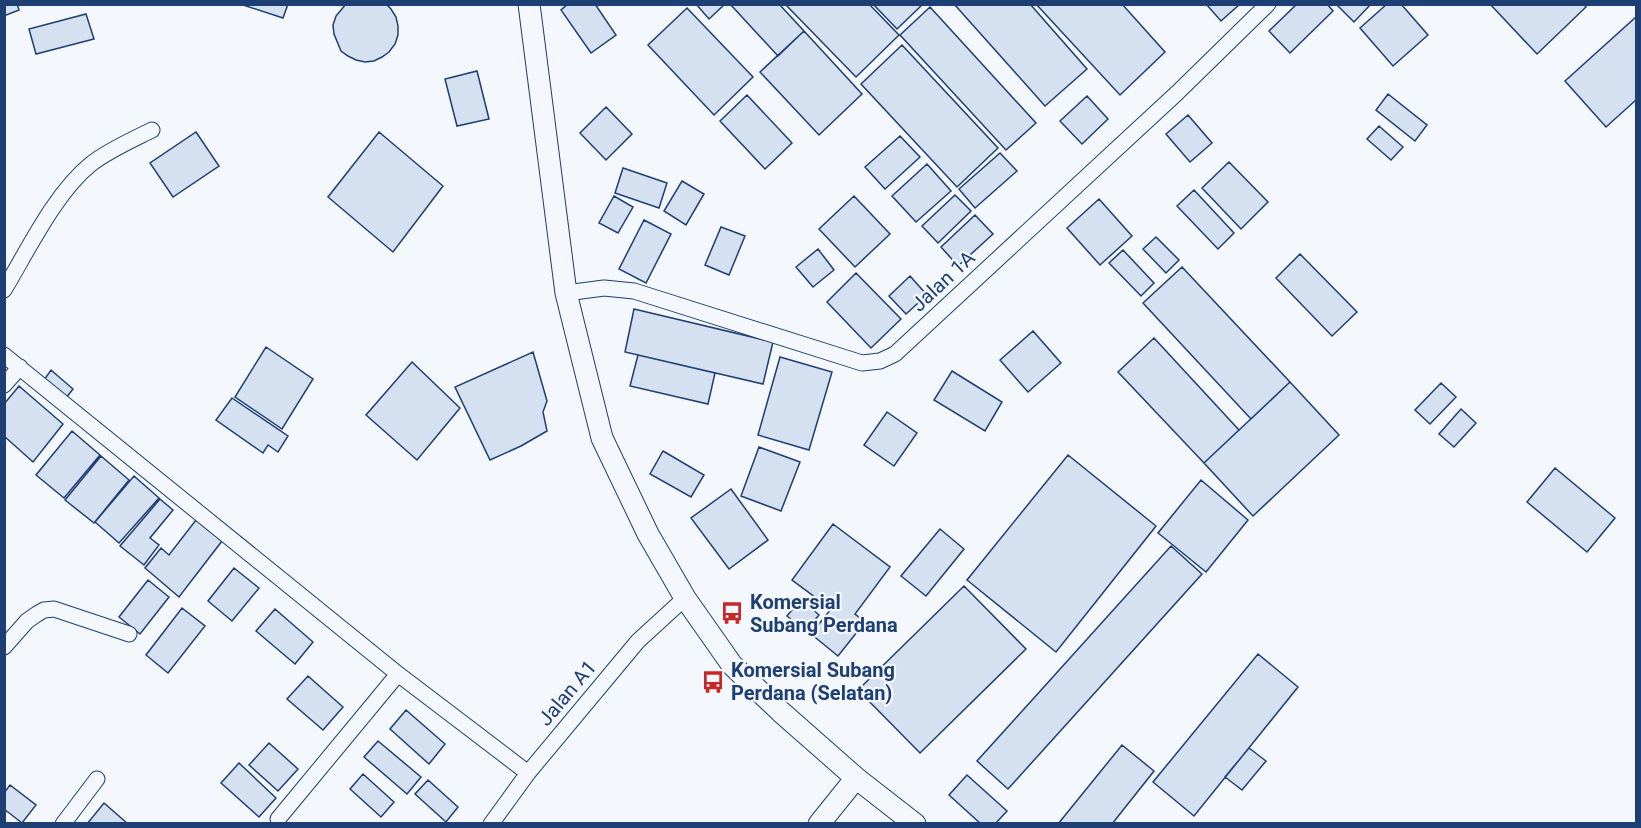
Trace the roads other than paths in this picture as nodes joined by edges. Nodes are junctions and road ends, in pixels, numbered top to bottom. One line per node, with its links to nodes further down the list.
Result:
1 (529, 4): 5 (street)
2 (1268, 4): 5 (street, Jalan 1A)
3 (152, 130): 4 (street)
4 (4, 290)
5 (566, 293): 9 (street)
6 (4, 354): 7 (street)
7 (20, 367): 8 (street); 12 (street)
8 (4, 385)
9 (686, 598): 13 (street, Jalan A1); 14 (street)
10 (129, 634): 11 (street)
11 (4, 647)
12 (398, 674): 13 (street); 16 (street)
13 (528, 773): 18 (street, Jalan A1)
14 (856, 778): 19 (street); 20 (street)
15 (97, 779): 17 (street)
16 (278, 819)
17 (63, 824)
18 (491, 824)
19 (819, 824)
20 (915, 824)

